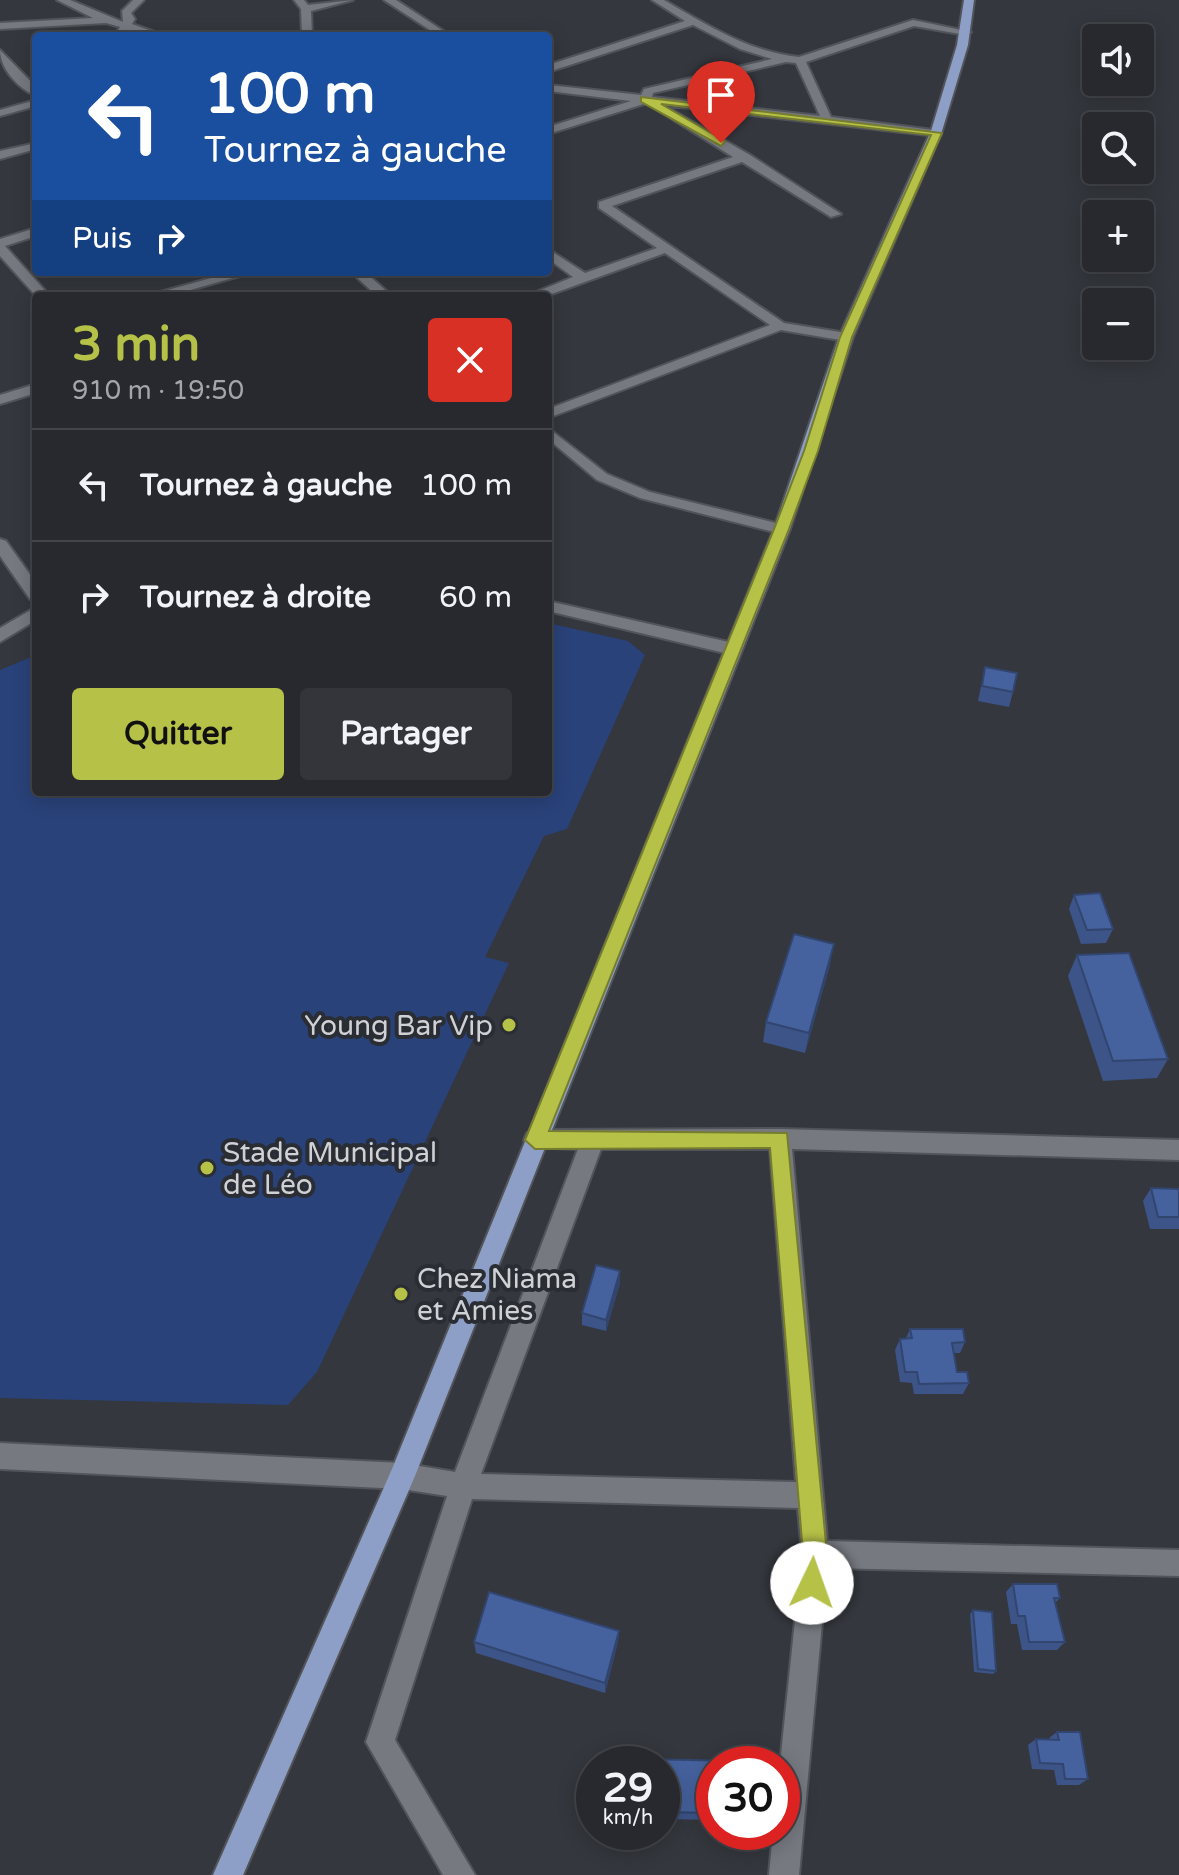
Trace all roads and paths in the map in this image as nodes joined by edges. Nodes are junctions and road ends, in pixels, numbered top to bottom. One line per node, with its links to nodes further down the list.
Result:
1 (62, 0): 8 (street)
2 (139, 0): 10 (street)
3 (348, 0): 7 (street)
4 (389, 0): 15 (street)
5 (657, 0): 9 (street)
6 (969, 0): 16 (main road)
7 (302, 5): 14 (street)
8 (107, 20): 10 (street); 11 (street)
9 (693, 22): 18 (street); 20 (street)
10 (127, 25): 12 (street); 13 (street)
11 (0, 26)
12 (123, 32)
13 (149, 32)
14 (306, 32)
15 (440, 32)
16 (966, 32): 19 (street); 30 (main road)
17 (0, 53): 22 (street)
18 (783, 60): 19 (street); 25 (street)
19 (800, 60): 28 (street)
20 (552, 68)
21 (32, 76): 22 (street)
22 (20, 80): 24 (street)
23 (552, 88): 25 (street)
24 (32, 90)
25 (645, 100): 28 (street); 29 (street); 33 (street)
26 (32, 104): 27 (street)
27 (0, 113)
28 (827, 120): 30 (street)
29 (552, 130)
30 (937, 133): 47 (main road)
31 (32, 147): 32 (street)
32 (0, 155)
33 (746, 157): 34 (street); 37 (street)
34 (835, 214)
35 (32, 234): 36 (street)
36 (0, 246): 42 (street)
37 (665, 249): 41 (street); 46 (street)
38 (552, 256): 41 (street)
39 (232, 276): 43 (street)
40 (362, 276): 44 (street)
41 (583, 278): 45 (street)
42 (40, 292)
43 (169, 292)
44 (380, 292)
45 (544, 292)
46 (780, 326): 47 (street); 50 (street)
47 (846, 337): 52 (main road)
48 (32, 389): 49 (street)
49 (0, 400)
50 (552, 412)
51 (552, 435): 52 (street)
52 (782, 529): 58 (main road)
53 (0, 544): 54 (street)
54 (32, 589)
55 (552, 607): 58 (street)
56 (32, 615): 57 (street)
57 (0, 636)
58 (733, 649): 60 (main road)
59 (780, 1139): 61 (street); 62 (street); 66 (street)
60 (535, 1140): 61 (street); 64 (main road)
61 (593, 1140): 65 (street)
62 (1179, 1150)
63 (0, 1456): 64 (street)
64 (402, 1476): 65 (street); 69 (main road)
65 (463, 1486): 66 (street); 70 (street)
66 (810, 1495): 67 (street)
67 (815, 1554): 68 (street); 71 (street)
68 (1179, 1563)
69 (228, 1875)
70 (460, 1875)
71 (784, 1875)

